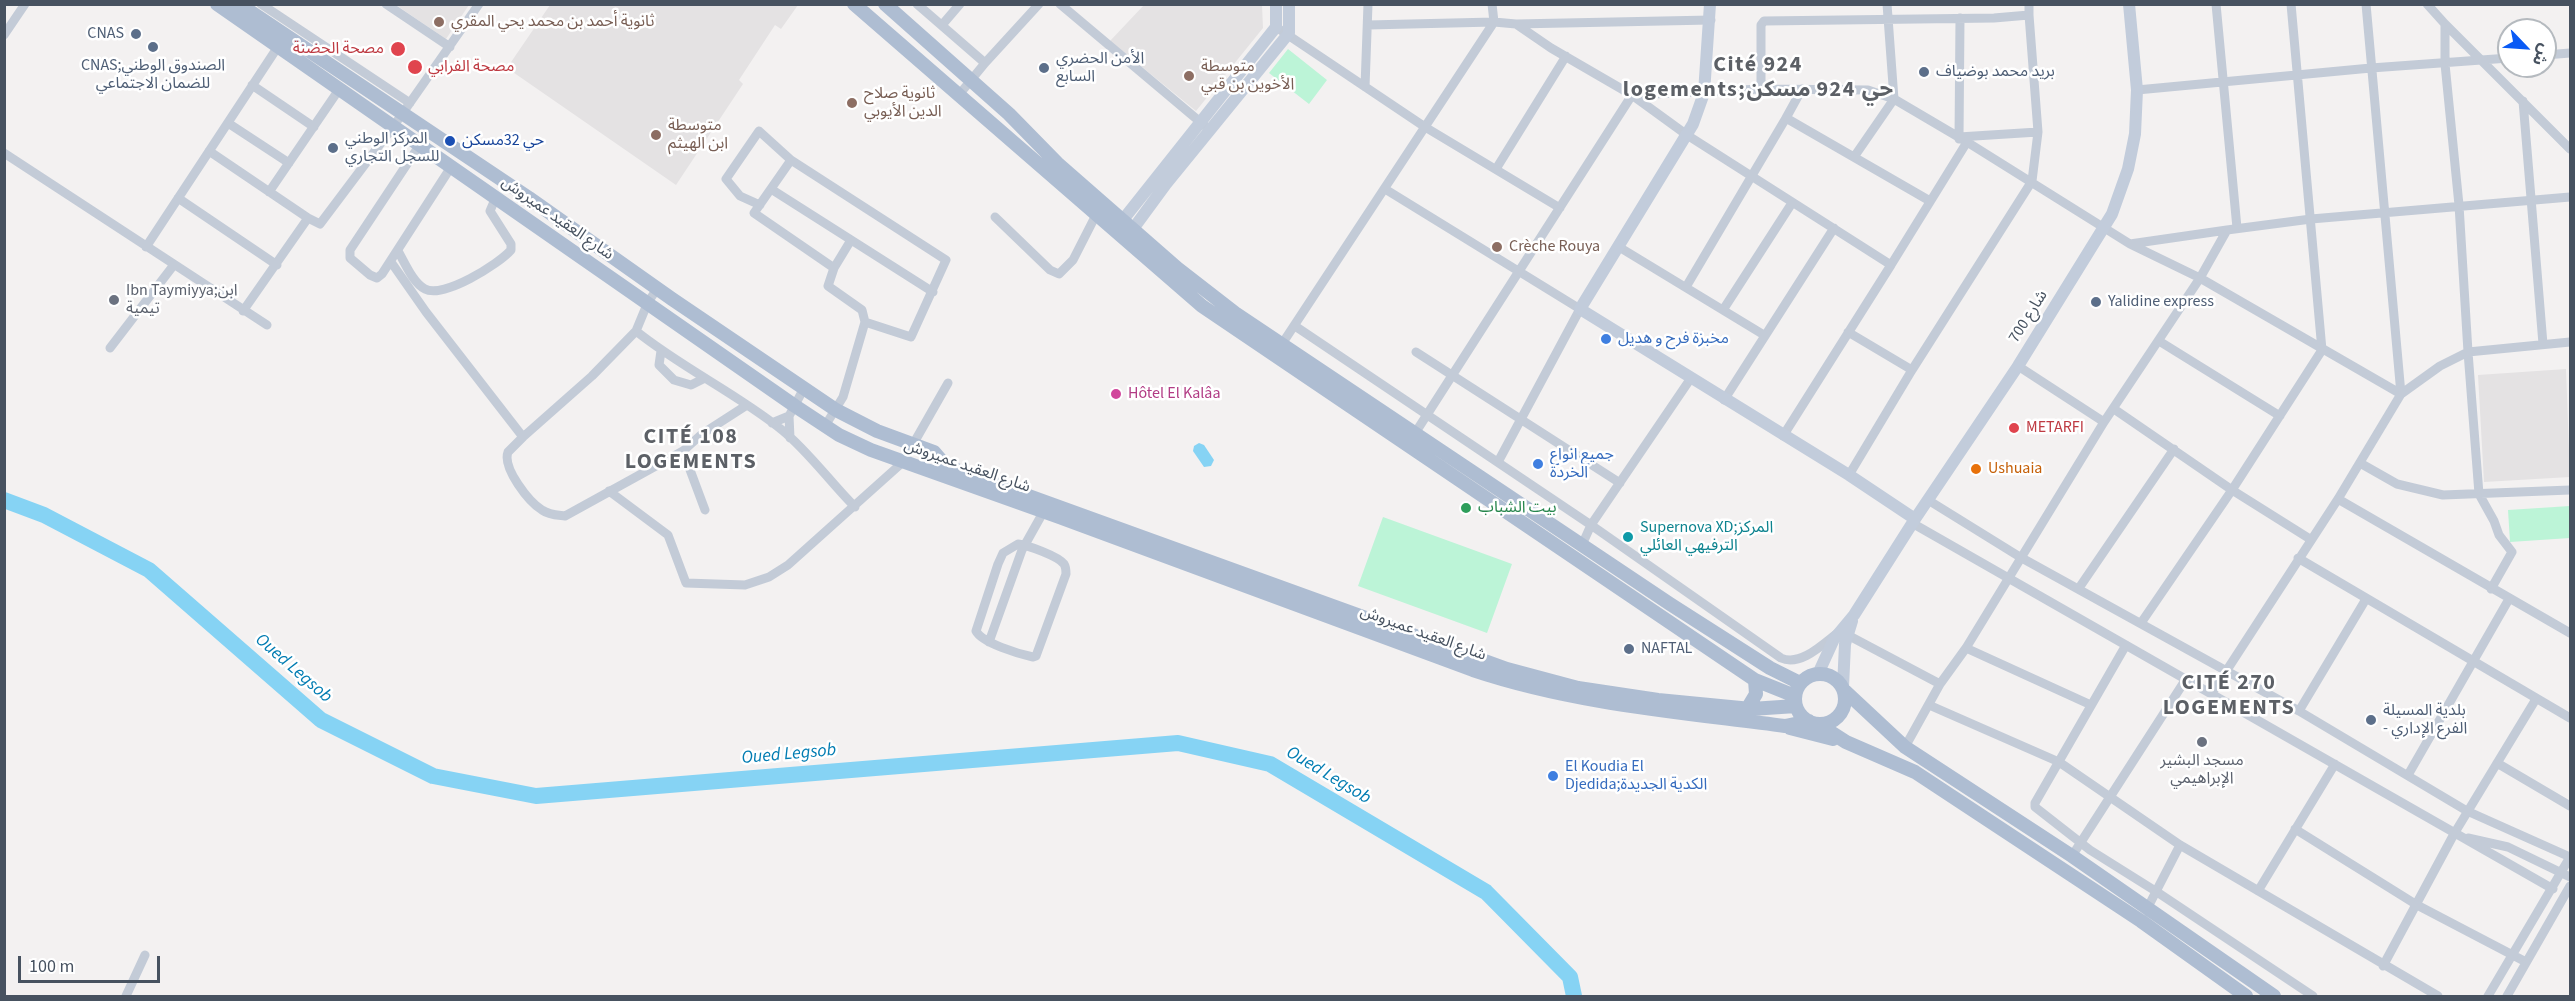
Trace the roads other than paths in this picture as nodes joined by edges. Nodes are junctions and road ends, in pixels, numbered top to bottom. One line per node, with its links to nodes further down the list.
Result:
1 (25, 4): 36 (street)
2 (218, 4): 37 (main road, شارع العقيد عميروش)
3 (239, 4): 37 (main road, شارع العقيد عميروش)
4 (261, 4): 61 (street)
5 (387, 4): 39 (street)
6 (479, 4): 39 (street)
7 (854, 4): 40 (main road)
8 (885, 4): 38 (main road)
9 (917, 4): 32 (street)
10 (960, 4): 32 (street)
11 (1039, 4): 44 (street)
12 (1060, 4): 64 (street)
13 (1276, 4): 34 (main road)
14 (1289, 4): 35 (main road)
15 (1368, 4): 33 (street)
16 (1492, 4): 29 (street)
17 (1710, 4): 27 (main road)
18 (1887, 4): 28 (street)
19 (2029, 4): 25 (street)
20 (2129, 4): 55 (main road, شارع 700)
21 (2216, 4): 49 (street)
22 (2291, 4): 47 (street)
23 (2366, 4): 46 (street)
24 (2427, 4): 31 (street)
25 (2029, 15): 26 (street); 68 (street)
26 (1960, 18): 28 (street); 70 (street)
27 (1711, 20): 30 (street); 56 (main road)
28 (1888, 20): 54 (street); 59 (street)
29 (1494, 22): 30 (street); 33 (street); 67 (street)
30 (1516, 24): 41 (street)
31 (2445, 24): 43 (street); 45 (street)
32 (942, 25): 44 (street)
33 (1368, 25): 51 (street)
34 (1276, 27): 35 (street); 64 (main road)
35 (1288, 33): 51 (street); 64 (main road)
36 (4, 35)
37 (282, 40): 50 (street); 52 (main road, شارع العقيد عميروش); 61 (main road, شارع العقيد عميروش)
38 (926, 40): 40 (main road); 48 (main road)
39 (450, 47): 61 (street)
40 (914, 55): 58 (main road)
41 (1566, 56): 57 (street); 79 (street)
42 (2497, 59): 43 (street)
43 (2483, 60): 45 (street); 60 (street)
44 (985, 63): 48 (street)
45 (2445, 64): 46 (street); 92 (street)
46 (2371, 68): 47 (street); 95 (street)
47 (2297, 75): 49 (street); 98 (street)
48 (972, 81): 58 (street); 94 (main road)
49 (2224, 82): 55 (street); 102 (street)
50 (252, 85): 63 (street); 65 (street)
51 (1365, 87): 67 (street)
52 (340, 88): 65 (street); 66 (main road, شارع العقيد عميروش)
53 (1802, 88): 54 (street); 59 (street); 62 (street)
54 (1761, 89): 56 (street)
55 (2137, 90): 101 (main road, شارع 700)
56 (1704, 93): 57 (street); 69 (main road)
57 (1632, 94): 69 (street); 93 (street)
58 (958, 96): 94 (main road)
59 (1894, 99): 70 (street); 75 (street)
60 (2523, 101): 72 (street); 89 (street)
61 (406, 108): 66 (street); 108 (main road, شارع العقيد عميروش)
62 (1786, 118): 75 (street); 80 (street)
63 (228, 123): 73 (street); 77 (street)
64 (1204, 126): 99 (main road)
65 (314, 127): 77 (street)
66 (393, 127): 71 (main road, شارع العقيد عميروش); 97 (street)
67 (1425, 127): 79 (street); 83 (street)
68 (2038, 132): 70 (street); 81 (street)
69 (1688, 135): 80 (street); 106 (main road)
70 (1962, 139): 81 (street); 88 (street)
71 (419, 146): 78 (main road, شارع العقيد عميروش); 109 (street)
72 (2571, 149)
73 (209, 151): 84 (street); 87 (street)
74 (4, 153): 105 (street)
75 (1854, 157): 88 (street)
76 (791, 160): 82 (street); 91 (street); 119 (street)
77 (289, 163): 84 (street)
78 (451, 167): 85 (main road, شارع العقيد عميروش); 107 (street)
79 (1496, 169): 93 (street)
80 (1751, 176): 90 (street); 117 (street)
81 (2032, 181): 101 (street); 140 (street)
82 (771, 189): 91 (street); 103 (street)
83 (1385, 189): 114 (street); 126 (street)
84 (269, 192): 97 (street)
85 (496, 197): 107 (street); 115 (main road, شارع العقيد عميروش)
86 (2571, 197): 89 (street)
87 (178, 198): 105 (street); 110 (street)
88 (1930, 201): 111 (street)
89 (2531, 201): 92 (street); 132 (street)
90 (1792, 202): 100 (street); 122 (street)
91 (760, 205): 113 (street)
92 (2459, 205): 95 (street); 138 (street)
93 (1560, 208): 114 (street)
94 (1099, 209): 96 (street); 99 (main road); 134 (main road)
95 (2384, 214): 98 (street); 146 (street)
96 (995, 217)
97 (308, 218): 110 (street)
98 (2310, 219): 102 (street); 135 (street)
99 (1128, 225): 134 (main road)
100 (1834, 228): 111 (street); 129 (street)
101 (2105, 228): 104 (street); 139 (main road, شارع 700)
102 (2232, 229): 104 (street); 116 (street)
103 (851, 240): 113 (street); 119 (street)
104 (2130, 244): 116 (street)
105 (146, 247): 112 (street)
106 (1619, 247): 117 (street); 121 (main road)
107 (398, 251): 109 (street)
108 (619, 260): 115 (main road); 118 (main road, شارع العقيد عميروش)
109 (391, 262): 159 (street)
110 (277, 265): 123 (street)
111 (1891, 265): 128 (street)
112 (173, 266): 123 (street); 133 (street)
113 (834, 268): 124 (street)
114 (1521, 271): 121 (street); 141 (street)
115 (609, 276): 120 (main road, شارع العقيد عميروش)
116 (2200, 278): 130 (street); 135 (street)
117 (1686, 287): 122 (street)
118 (657, 289): 120 (street); 145 (main road, شارع العقيد عميروش)
119 (933, 292): 124 (street)
120 (648, 302): 127 (street); 151 (main road, شارع العقيد عميروش)
121 (1580, 309): 143 (main road); 154 (street)
122 (1723, 310): 129 (street)
123 (243, 311): 125 (street)
124 (865, 322): 150 (street)
125 (267, 325)
126 (1295, 326): 134 (street); 152 (street)
127 (636, 331): 136 (street); 159 (street)
128 (1848, 332): 140 (street); 158 (street)
129 (1764, 334): 147 (street)
130 (2159, 341): 149 (street); 153 (street)
131 (2571, 342): 132 (street)
132 (2542, 344): 138 (street)
133 (110, 348)
134 (1277, 350): 161 (main road)
135 (2322, 350): 146 (street); 153 (street)
136 (661, 351): 142 (street); 142 (street)
137 (1416, 352): 141 (street)
138 (2468, 352): 146 (street); 173 (street)
139 (2018, 366): 155 (street); 174 (main road, شارع 700)
140 (1912, 370): 168 (street)
141 (1453, 374): 152 (street); 154 (street)
142 (705, 378): 148 (street)
143 (1691, 378): 147 (main road); 169 (street)
144 (948, 383): 162 (street)
145 (804, 388): 150 (main road, شارع العقيد عميروش); 151 (street)
146 (2401, 394): 167 (street)
147 (1724, 400): 158 (main road)
148 (747, 405): 156 (street); 164 (street)
149 (2114, 409): 155 (street); 163 (street)
150 (836, 410): 157 (street); 162 (main road, شارع العقيد عميروش)
151 (792, 411): 156 (street); 157 (main road, شارع العقيد عميروش); 160 (street)
152 (1426, 414): 161 (street); 166 (street)
153 (2280, 417): 170 (street)
154 (1520, 420): 166 (street); 169 (street)
155 (2104, 422): 184 (street)
156 (772, 423): 160 (street)
157 (825, 426): 165 (main road, شارع العقيد عميروش)
158 (1783, 436): 168 (main road)
159 (524, 437): 172 (street)
160 (790, 438): 177 (street)
161 (1412, 439): 183 (main road); 202 (main road)
162 (913, 444): 165 (street); 176 (main road, شارع العقيد عميروش)
163 (2174, 449): 170 (street); 188 (street)
164 (683, 451): 172 (street); 178 (street)
165 (903, 462): 176 (main road, شارع العقيد عميروش); 177 (street)
166 (1498, 462): 180 (street)
167 (2360, 463): 173 (street); 175 (street)
168 (1849, 475): 179 (main road)
169 (1620, 483): 180 (street)
170 (2232, 490): 181 (street); 192 (street)
171 (2571, 490): 173 (street)
172 (609, 491): 177 (street)
173 (2479, 494): 189 (street)
174 (1928, 500): 179 (main road, شارع 700); 184 (street)
175 (2338, 500): 181 (street); 189 (street)
176 (1046, 506): 182 (street); 186 (main road, شارع العقيد عميروش)
177 (855, 507)
178 (705, 510)
179 (1913, 521): 187 (street); 193 (main road, شارع 700)
180 (1591, 525): 183 (street); 193 (street)
181 (2310, 539): 185 (street)
182 (1024, 545): 195 (street); 195 (street); 195 (street)
183 (1582, 545): 203 (main road)
184 (2020, 557): 187 (street); 188 (street)
185 (2298, 558): 190 (street); 199 (street)
186 (1222, 571): 211 (main road, شارع العقيد عميروش); 215 (main road, شارع العقيد عميروش)
187 (2007, 579): 196 (street); 197 (street)
188 (2079, 588): 192 (street)
189 (2491, 589): 191 (street)
190 (2366, 599): 198 (street); 212 (street)
191 (2509, 599): 194 (street); 198 (street)
192 (2141, 623): 199 (street)
193 (1844, 633): 200 (main road); 204 (street); 205 (main road)
194 (2571, 633)
195 (989, 642)
196 (2126, 645): 201 (street); 210 (street)
197 (1966, 648): 204 (street); 210 (street)
198 (2473, 662): 207 (street); 221 (street)
199 (2227, 671): 206 (street); 212 (street)
200 (1818, 674): 203 (main road); 205 (main road)
201 (2186, 679): 206 (street); 222 (street)
202 (1755, 681): 208 (main road); 211 (main road)
203 (1800, 682): 208 (main road)
204 (1940, 684): 209 (street)
205 (1844, 689): 214 (main road); 217 (main road)
206 (2212, 693): 220 (street)
207 (2536, 699): 213 (street); 219 (street)
208 (1795, 701): 211 (main road, شارع العقيد عميروش); 214 (main road)
209 (1929, 705): 217 (street); 218 (street)
210 (2091, 705): 218 (street)
211 (1747, 709)
212 (2299, 711): 221 (street)
213 (2571, 718)
214 (1814, 723): 215 (main road, شارع العقيد عميروش); 216 (main road)
215 (1785, 726): 216 (main road)
216 (1846, 742): 241 (main road)
217 (1905, 747): 229 (main road)
218 (2059, 762): 222 (street); 227 (street)
219 (2497, 762): 223 (street); 224 (street)
220 (2335, 764): 225 (street); 226 (street)
221 (2408, 775): 224 (street)
222 (2112, 797): 227 (street); 228 (street)
223 (2571, 806)
224 (2467, 811): 226 (street); 230 (street)
225 (2295, 829): 234 (street); 236 (street)
226 (2454, 834): 231 (street); 233 (street); 236 (street)
227 (2080, 843): 229 (street); 235 (street)
228 (2180, 845): 234 (street); 235 (street)
229 (2072, 856): 237 (main road)
230 (2570, 857): 231 (street)
231 (2566, 874): 233 (street)
232 (2571, 886): 242 (street)
233 (2553, 889): 240 (street)
234 (2258, 891): 243 (street)
235 (2157, 892): 237 (street); 238 (street)
236 (2417, 904): 240 (street); 243 (street)
237 (2147, 909): 241 (main road)
238 (2227, 938): 241 (street); 248 (street)
239 (145, 955): 246 (street)
240 (2511, 955): 242 (street); 250 (street)
241 (2210, 961): 244 (main road); 245 (main road)
242 (2526, 962): 251 (street)
243 (2384, 966): 249 (street)
244 (2247, 978): 245 (main road); 247 (main road)
245 (2242, 994)
246 (126, 996)
247 (2274, 996)
248 (2313, 996)
249 (2438, 996)
250 (2488, 996)
251 (2506, 996)

